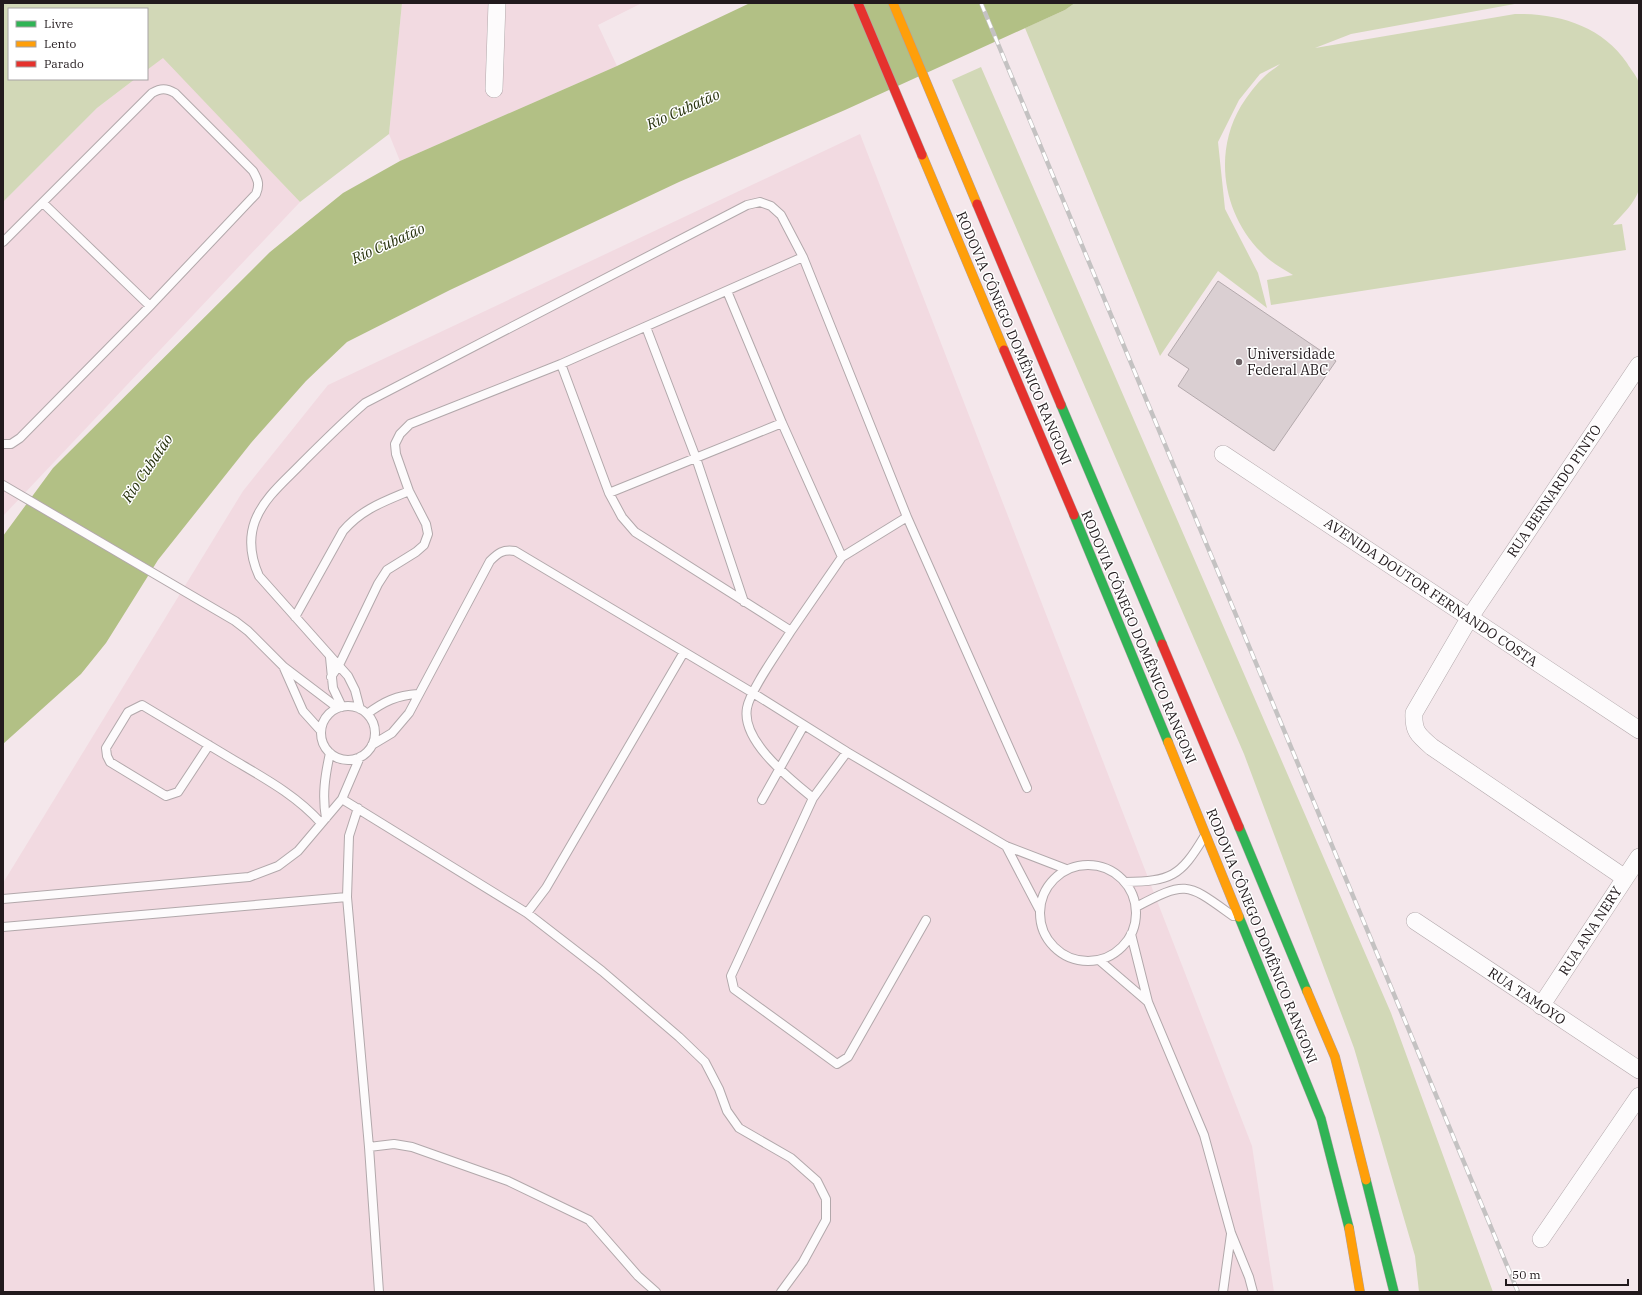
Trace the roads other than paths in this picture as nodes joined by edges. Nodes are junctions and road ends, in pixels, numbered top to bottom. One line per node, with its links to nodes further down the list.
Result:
1 (497, 3): 6 (street)
2 (851, 3): 8 (highway)
3 (858, 3): 8 (highway, RODOVIA CÔNEGO DOMÊNICO RANGONI)
4 (893, 3): 7 (highway, RODOVIA CÔNEGO DOMÊNICO RANGONI)
5 (903, 3): 7 (highway)
6 (494, 89)
7 (934, 98): 84 (highway, RODOVIA CÔNEGO DOMÊNICO RANGONI)
8 (908, 121): 54 (highway, RODOVIA CÔNEGO DOMÊNICO RANGONI)
9 (43, 202): 10 (lane); 13 (lane); 13 (lane)
10 (3, 242)
11 (802, 257): 12 (lane); 24 (lane); 27 (lane)
12 (727, 291): 14 (lane); 17 (lane)
13 (150, 306): 18 (lane)
14 (646, 327): 15 (lane); 20 (lane)
15 (561, 364): 22 (lane); 23 (lane)
16 (1639, 365): 28 (street, RUA BERNARDO PINTO)
17 (782, 423): 20 (lane); 25 (lane)
18 (3, 444)
19 (1222, 454): 28 (street, AVENIDA DOUTOR FERNANDO COSTA)
20 (696, 458): 23 (lane); 26 (lane)
21 (3, 485): 33 (lane)
22 (409, 491): 27 (lane); 32 (lane)
23 (609, 493): 26 (lane)
24 (907, 517): 25 (lane); 48 (lane)
25 (842, 556): 29 (lane)
26 (744, 602): 29 (lane)
27 (294, 617): 31 (lane)
28 (1470, 618): 40 (street, AVENIDA DOUTOR FERNANDO COSTA); 58 (street, RUA BERNARDO PINTO)
29 (791, 631): 36 (lane)
30 (684, 652): 35 (lane); 36 (lane); 64 (lane)
31 (330, 656): 32 (lane); 34 (lane)
32 (339, 665): 34 (lane); 38 (lane)
33 (284, 667): 37 (lane); 41 (lane)
34 (332, 677): 37 (lane)
35 (418, 694): 38 (lane); 43 (lane)
36 (752, 694): 39 (lane); 47 (lane)
37 (340, 707): 38 (lane); 41 (lane)
38 (363, 711): 43 (lane)
39 (804, 725): 44 (lane); 47 (lane)
40 (1639, 730)
41 (321, 731): 45 (lane)
42 (209, 745): 42 (lane); 53 (lane)
43 (372, 745): 46 (lane)
44 (847, 752): 49 (lane); 55 (lane)
45 (330, 753): 46 (lane); 53 (lane)
46 (360, 756): 50 (lane)
47 (778, 769): 49 (lane); 51 (lane)
48 (1027, 788)
49 (813, 798): 65 (lane)
50 (342, 799): 52 (lane); 53 (lane)
51 (762, 800)
52 (358, 808): 60 (lane); 64 (lane)
53 (324, 821): 61 (lane)
54 (1206, 835): 59 (lane); 67 (highway, RODOVIA CÔNEGO DOMÊNICO RANGONI)
55 (1006, 846): 57 (lane); 63 (lane)
56 (1639, 857): 58 (street, RUA ANA NERY)
57 (1066, 869): 59 (lane); 63 (lane)
58 (1625, 878): 72 (street, RUA ANA NERY)
59 (1125, 882): 62 (lane)
60 (347, 897): 68 (lane); 75 (lane)
61 (3, 899)
62 (1136, 907): 67 (lane); 69 (lane)
63 (1039, 909): 70 (lane)
64 (528, 913): 80 (lane)
65 (926, 920)
66 (1415, 921): 72 (street, RUA TAMOYO)
67 (1241, 922): 83 (highway, RODOVIA CÔNEGO DOMÊNICO RANGONI)
68 (3, 927)
69 (1132, 934): 70 (lane); 71 (lane)
70 (1099, 960): 71 (lane)
71 (1148, 1002): 76 (lane)
72 (1541, 1006): 73 (street, RUA TAMOYO)
73 (1639, 1070)
74 (1639, 1096): 77 (street)
75 (369, 1147): 78 (lane); 79 (lane)
76 (1231, 1233): 81 (lane); 82 (lane)
77 (1541, 1239)
78 (379, 1292)
79 (656, 1292)
80 (781, 1292)
81 (1223, 1292)
82 (1253, 1292)
83 (1360, 1292)
84 (1394, 1292)

